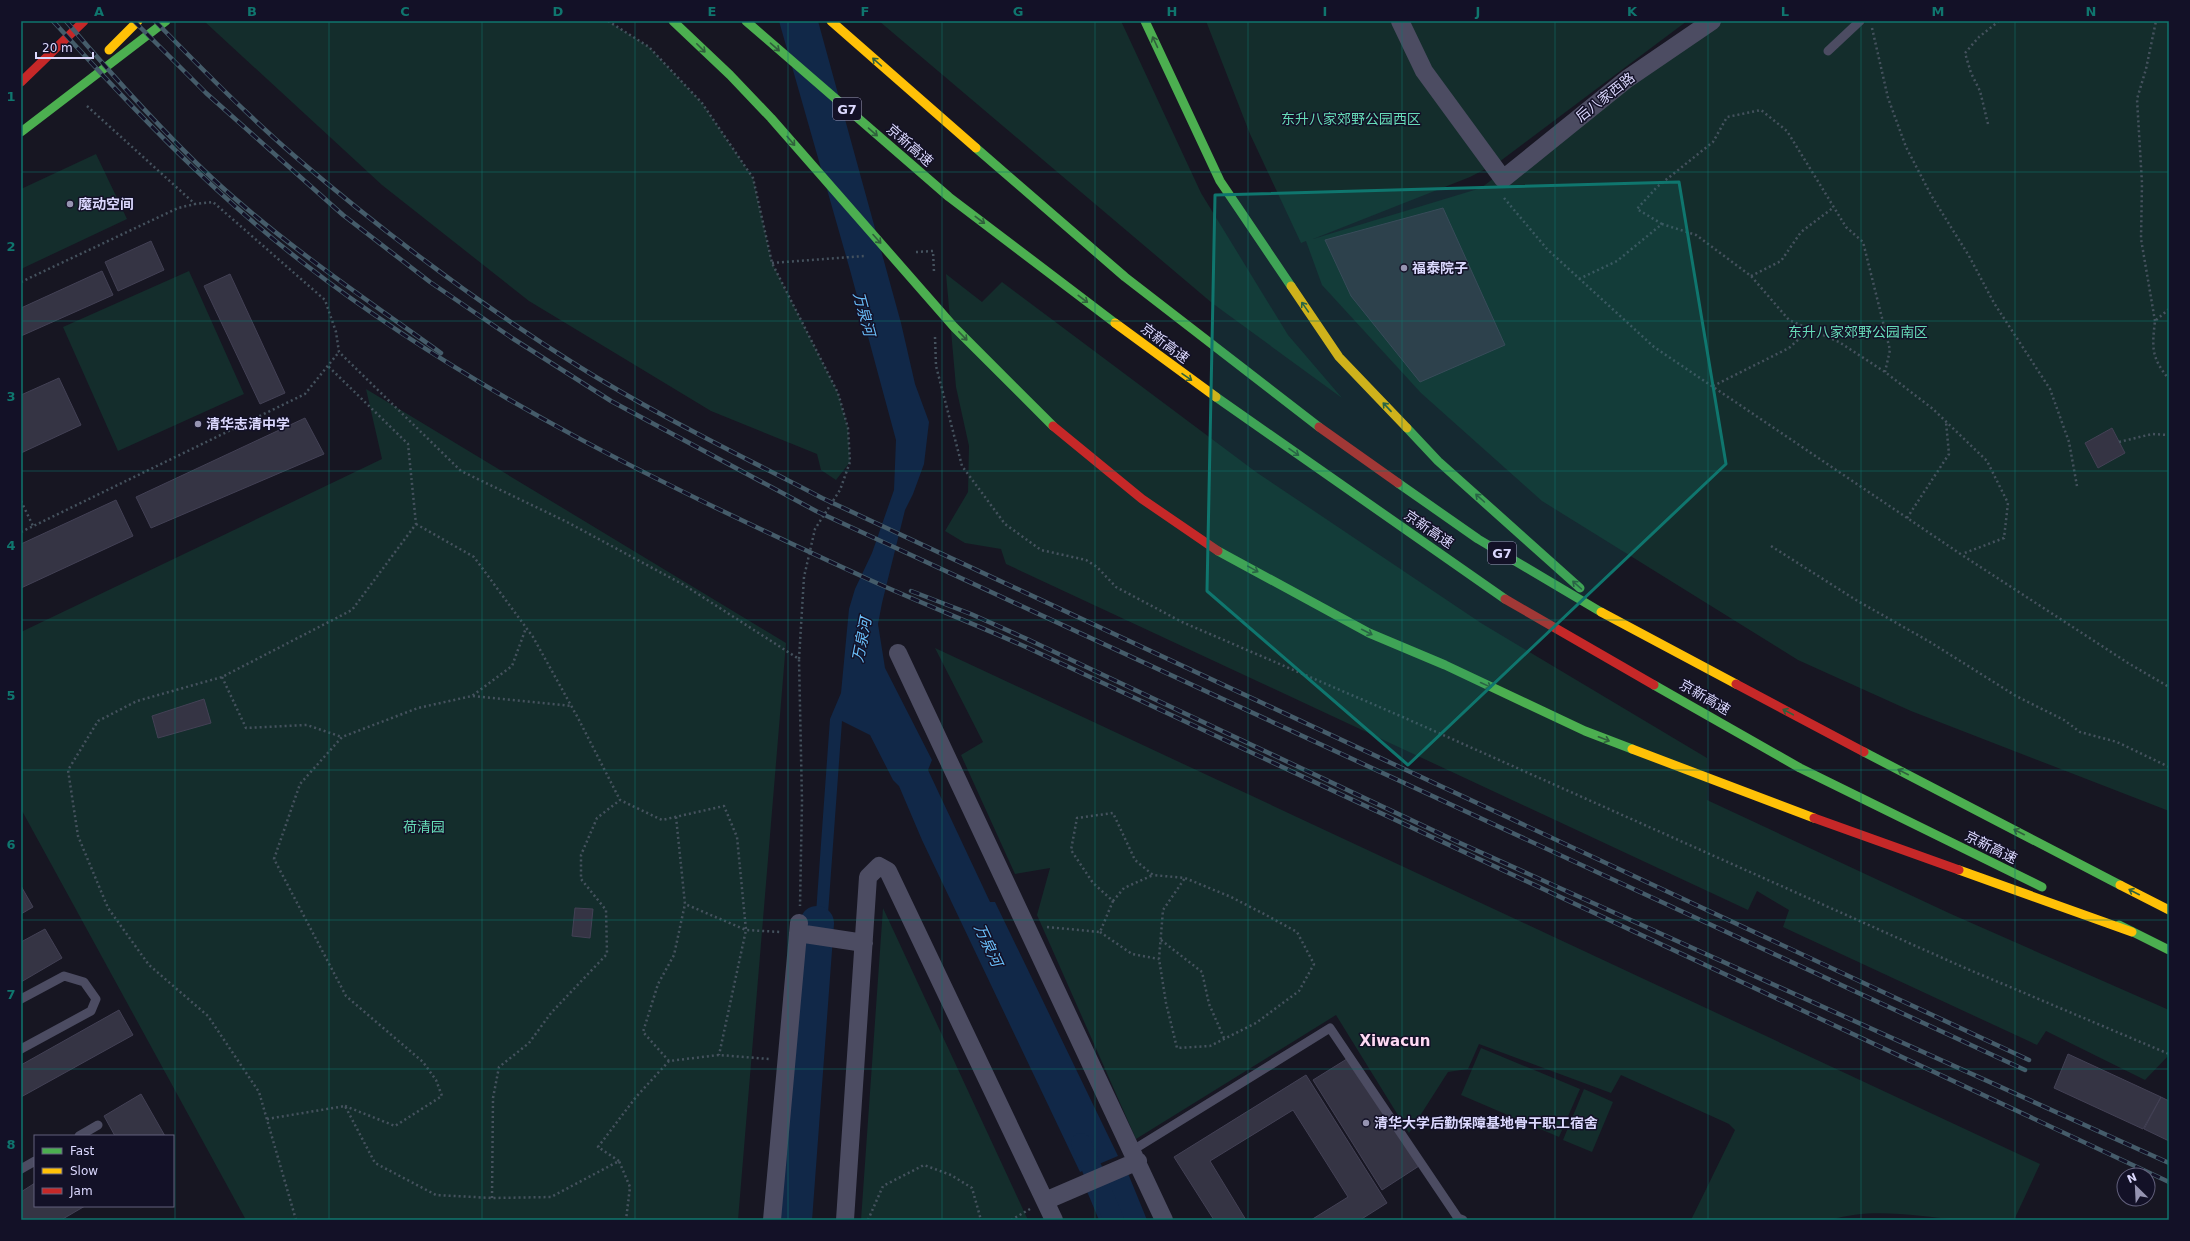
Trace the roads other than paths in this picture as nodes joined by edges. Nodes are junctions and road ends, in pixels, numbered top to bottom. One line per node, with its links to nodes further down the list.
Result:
1 (84, 21): 15 (highway)
2 (138, 21): 13 (highway)
3 (166, 21): 17 (highway)
4 (673, 21): 22 (highway, one-way to 22)
5 (746, 21): 22 (highway, 京新高速 / G7, one-way to 22)
6 (831, 21): 19 (highway, 京新高速 / G7, one-way to 6)
7 (1145, 21): 16 (highway, one-way to 7)
8 (1400, 21): 9 (street, 后八家西路)
9 (1712, 21)
10 (1860, 21): 12 (lane)
11 (1167, 44): 16 (highway)
12 (1828, 51)
13 (104, 54)
14 (93, 65): 17 (highway)
15 (21, 82)
16 (1177, 89): 19 (highway, one-way to 16)
17 (42, 115): 18 (highway)
18 (21, 132)
19 (1616, 620): 21 (highway, 京新高速 / G7, one-way to 19)
20 (898, 653): 29 (street)
21 (2169, 910)
22 (2132, 932): 24 (highway, 京新高速 / G7)
23 (864, 943): 32 (street); 33 (street); 34 (street)
24 (2169, 950)
25 (21, 999): 26 (lane)
26 (21, 1049)
27 (98, 1125): 28 (lane)
28 (81, 1135)
29 (1136, 1156): 32 (street); 36 (street); 37 (lane)
30 (34, 1162): 31 (lane)
31 (21, 1169)
32 (1045, 1201): 35 (street)
33 (772, 1220)
34 (845, 1220)
35 (1054, 1220)
36 (1164, 1220)
37 (1463, 1220)

